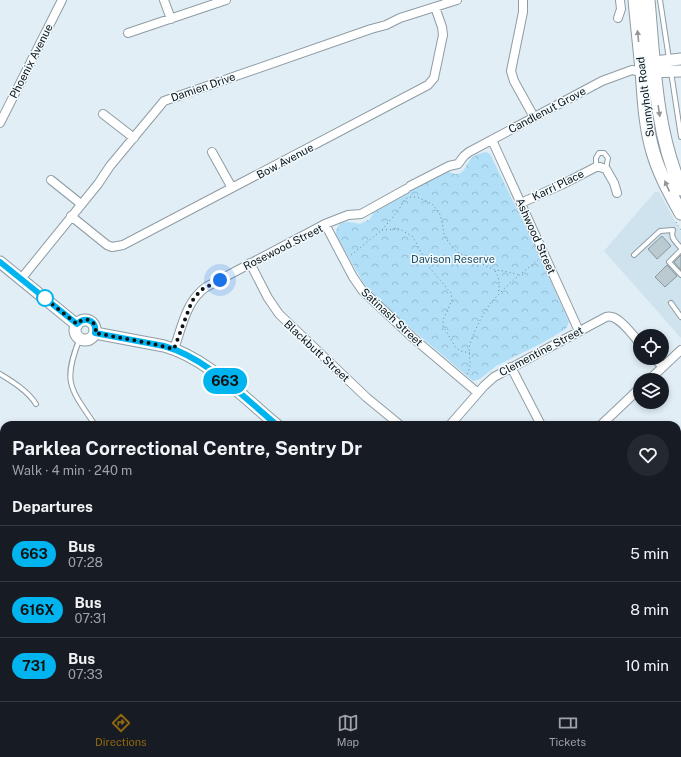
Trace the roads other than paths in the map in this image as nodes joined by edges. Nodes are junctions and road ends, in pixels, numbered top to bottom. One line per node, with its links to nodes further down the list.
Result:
1 (62, 0): 19 (street, Phoenix Avenue)
2 (164, 0): 12 (street)
3 (226, 0): 12 (street)
4 (457, 0): 10 (street, Damien Drive)
5 (523, 0): 18 (street)
6 (620, 0): 11 (street)
7 (635, 0): 16 (main road, Sunnyholt Road, one-way to 7)
8 (648, 0): 16 (main road, Sunnyholt Road)
9 (660, 0): 14 (lane)
10 (435, 8): 21 (street, Damien Drive); 28 (street, Bow Avenue)
11 (618, 18)
12 (171, 19): 13 (street)
13 (128, 33)
14 (669, 60): 15 (street); 16 (street)
15 (679, 67): 16 (street); 20 (lane)
16 (650, 69): 18 (street, Candlenut Grove); 29 (main road, Sunnyholt Road, one-way to 29); 34 (main road, Sunnyholt Road, one-way to 16)
17 (103, 114): 21 (street)
18 (534, 117): 22 (street, Candlenut Grove)
19 (0, 123)
20 (681, 137)
21 (134, 138): 32 (street, Damien Drive)
22 (492, 140): 24 (street, Candlenut Grove); 31 (street, Ashwood Street)
23 (212, 152): 28 (street)
24 (458, 164): 35 (street, Rosewood Street)
25 (596, 167): 26 (street, Karri Place); 26 (lane, Karri Place); 31 (street, Karri Place)
26 (606, 169): 30 (street, Karri Place)
27 (51, 180): 32 (street)
28 (232, 188): 33 (street, Bow Avenue)
29 (681, 189)
30 (617, 193)
31 (521, 203): 45 (street, Ashwood Street)
32 (81, 204): 33 (street, Damien Drive)
33 (71, 216): 41 (street, Damien Drive)
34 (678, 216)
35 (325, 224): 39 (street, Rosewood Street); 55 (street, Satinash Street)
36 (681, 249): 37 (lane); 40 (lane)
37 (634, 255)
38 (0, 262): 41 (street)
39 (250, 263): 49 (street, Rosewood Street); 60 (street, Blackbutt Street)
40 (681, 275)
41 (21, 279): 44 (street)
42 (671, 303): 43 (lane)
43 (681, 317)
44 (77, 324): 46 (street); 48 (street)
45 (579, 331): 47 (street, Clementine Street); 51 (street, Clementine Street)
46 (95, 333): 48 (street); 49 (street)
47 (633, 335)
48 (80, 338): 58 (lane)
49 (174, 349): 59 (street)
50 (681, 350): 52 (street)
51 (511, 367): 55 (street, Clementine Street); 62 (street)
52 (663, 367): 53 (street)
53 (657, 373)
54 (0, 374): 57 (lane)
55 (478, 393): 61 (street, Clementine Street)
56 (633, 394): 63 (street)
57 (36, 404)
58 (92, 421)
59 (272, 421)
60 (395, 421)
61 (454, 421)
62 (539, 421)
63 (604, 421)

